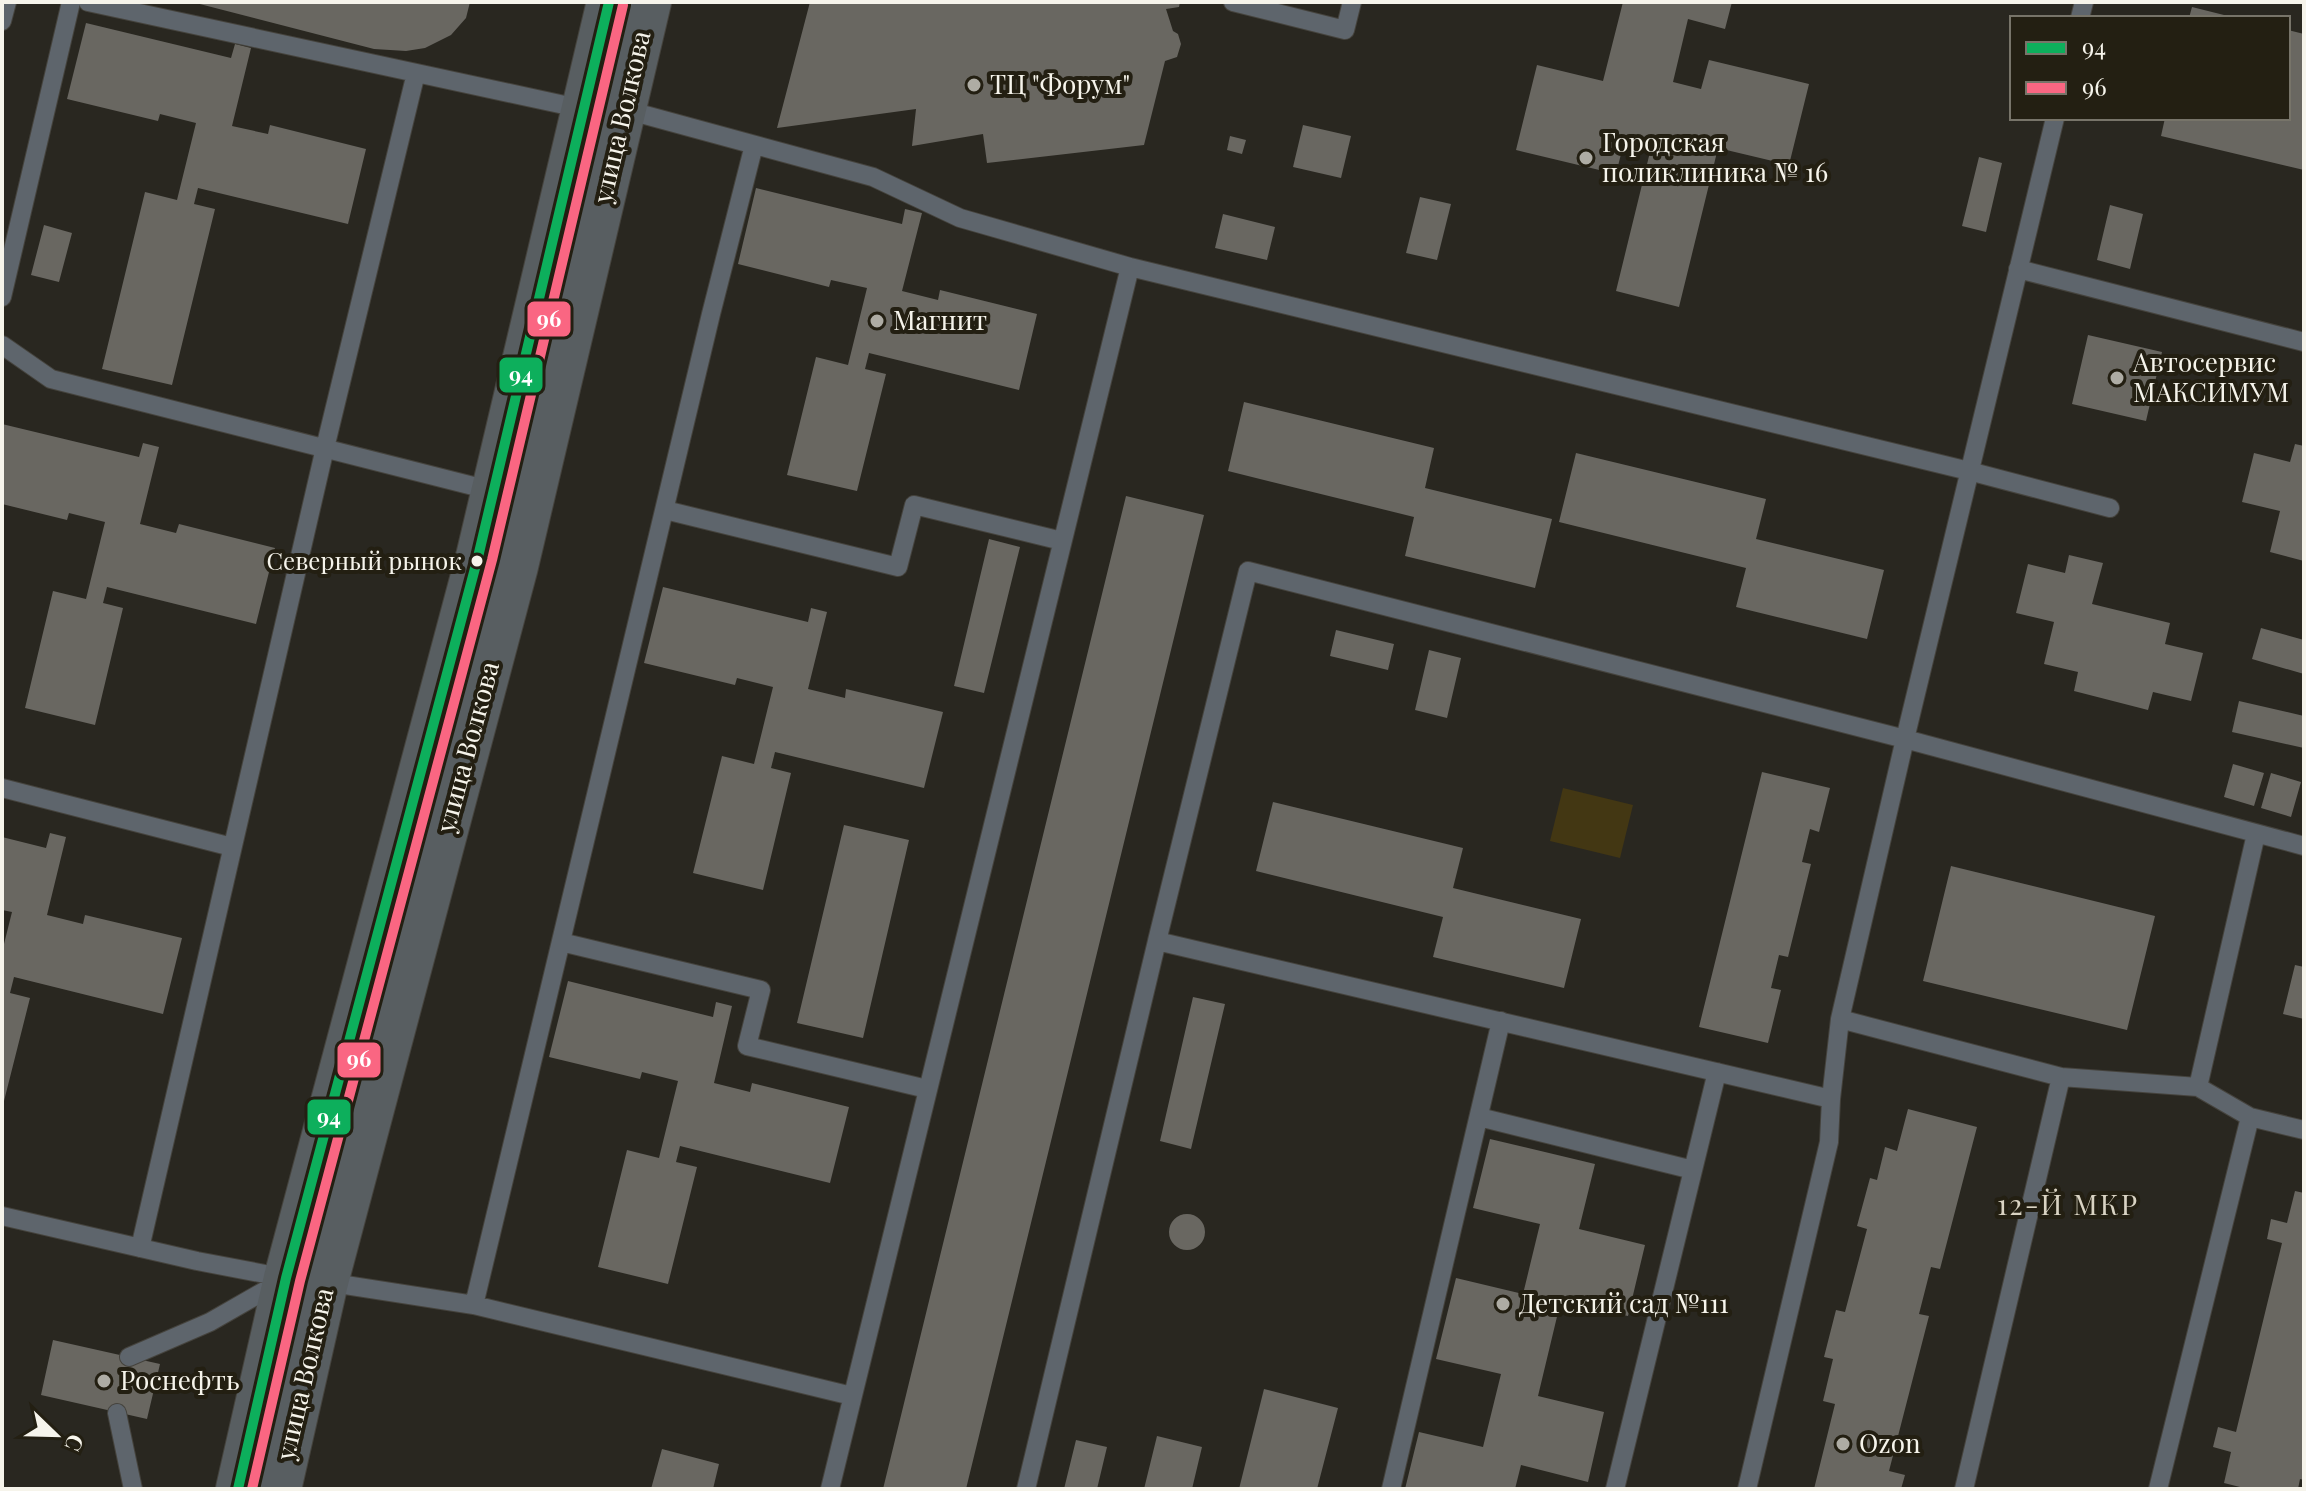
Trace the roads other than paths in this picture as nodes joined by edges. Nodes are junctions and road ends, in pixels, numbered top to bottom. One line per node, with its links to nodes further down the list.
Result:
1 (7, 2): 8 (lane)
2 (71, 2): 15 (lane)
3 (88, 2): 9 (lane)
4 (609, 2): 10 (main road, улица Волкова)
5 (649, 2): 10 (main road, улица Волкова)
6 (1233, 2): 7 (lane)
7 (1352, 2)
8 (2, 21)
9 (416, 73): 10 (lane); 18 (lane)
10 (603, 109): 12 (lane); 20 (main road, улица Волкова); 44 (main road, улица Волкова)
11 (2055, 120): 14 (lane)
12 (754, 145): 13 (lane); 22 (lane)
13 (1130, 267): 19 (lane); 23 (lane)
14 (2018, 269): 16 (lane); 19 (lane)
15 (2, 297)
16 (2304, 342)
17 (2, 345): 18 (lane)
18 (325, 448): 20 (lane); 28 (lane)
19 (1969, 471): 21 (lane); 24 (lane)
20 (493, 491): 44 (main road, улица Волкова)
21 (2110, 508)
22 (665, 510): 23 (lane); 30 (lane)
23 (1062, 541): 36 (lane)
24 (1905, 739): 26 (lane); 29 (lane); 31 (lane)
25 (2, 788): 28 (lane)
26 (2256, 834): 27 (lane); 35 (lane)
27 (2304, 846)
28 (232, 847): 43 (lane)
29 (1157, 941): 32 (lane); 53 (lane)
30 (561, 942): 36 (lane); 45 (lane)
31 (1840, 1019): 34 (lane); 37 (lane)
32 (1501, 1021): 33 (lane); 38 (lane)
33 (1717, 1072): 37 (lane); 41 (lane)
34 (2061, 1077): 35 (lane); 57 (lane)
35 (2198, 1087): 39 (lane)
36 (927, 1089): 47 (lane)
37 (1831, 1099): 56 (lane)
38 (1479, 1117): 41 (lane); 54 (lane)
39 (2250, 1117): 40 (lane); 58 (lane)
40 (2304, 1130)
41 (1693, 1170): 55 (lane)
42 (2, 1216): 43 (lane)
43 (140, 1248): 44 (lane)
44 (306, 1280): 45 (lane); 46 (lane); 50 (main road, улица Волкова); 51 (main road, улица Волкова)
45 (474, 1305): 47 (lane)
46 (129, 1357)
47 (852, 1396): 52 (lane)
48 (117, 1413): 49 (lane)
49 (133, 1489)
50 (238, 1489)
51 (279, 1489)
52 (830, 1489)
53 (1026, 1489)
54 (1391, 1489)
55 (1615, 1489)
56 (1747, 1489)
57 (1964, 1489)
58 (2158, 1489)

